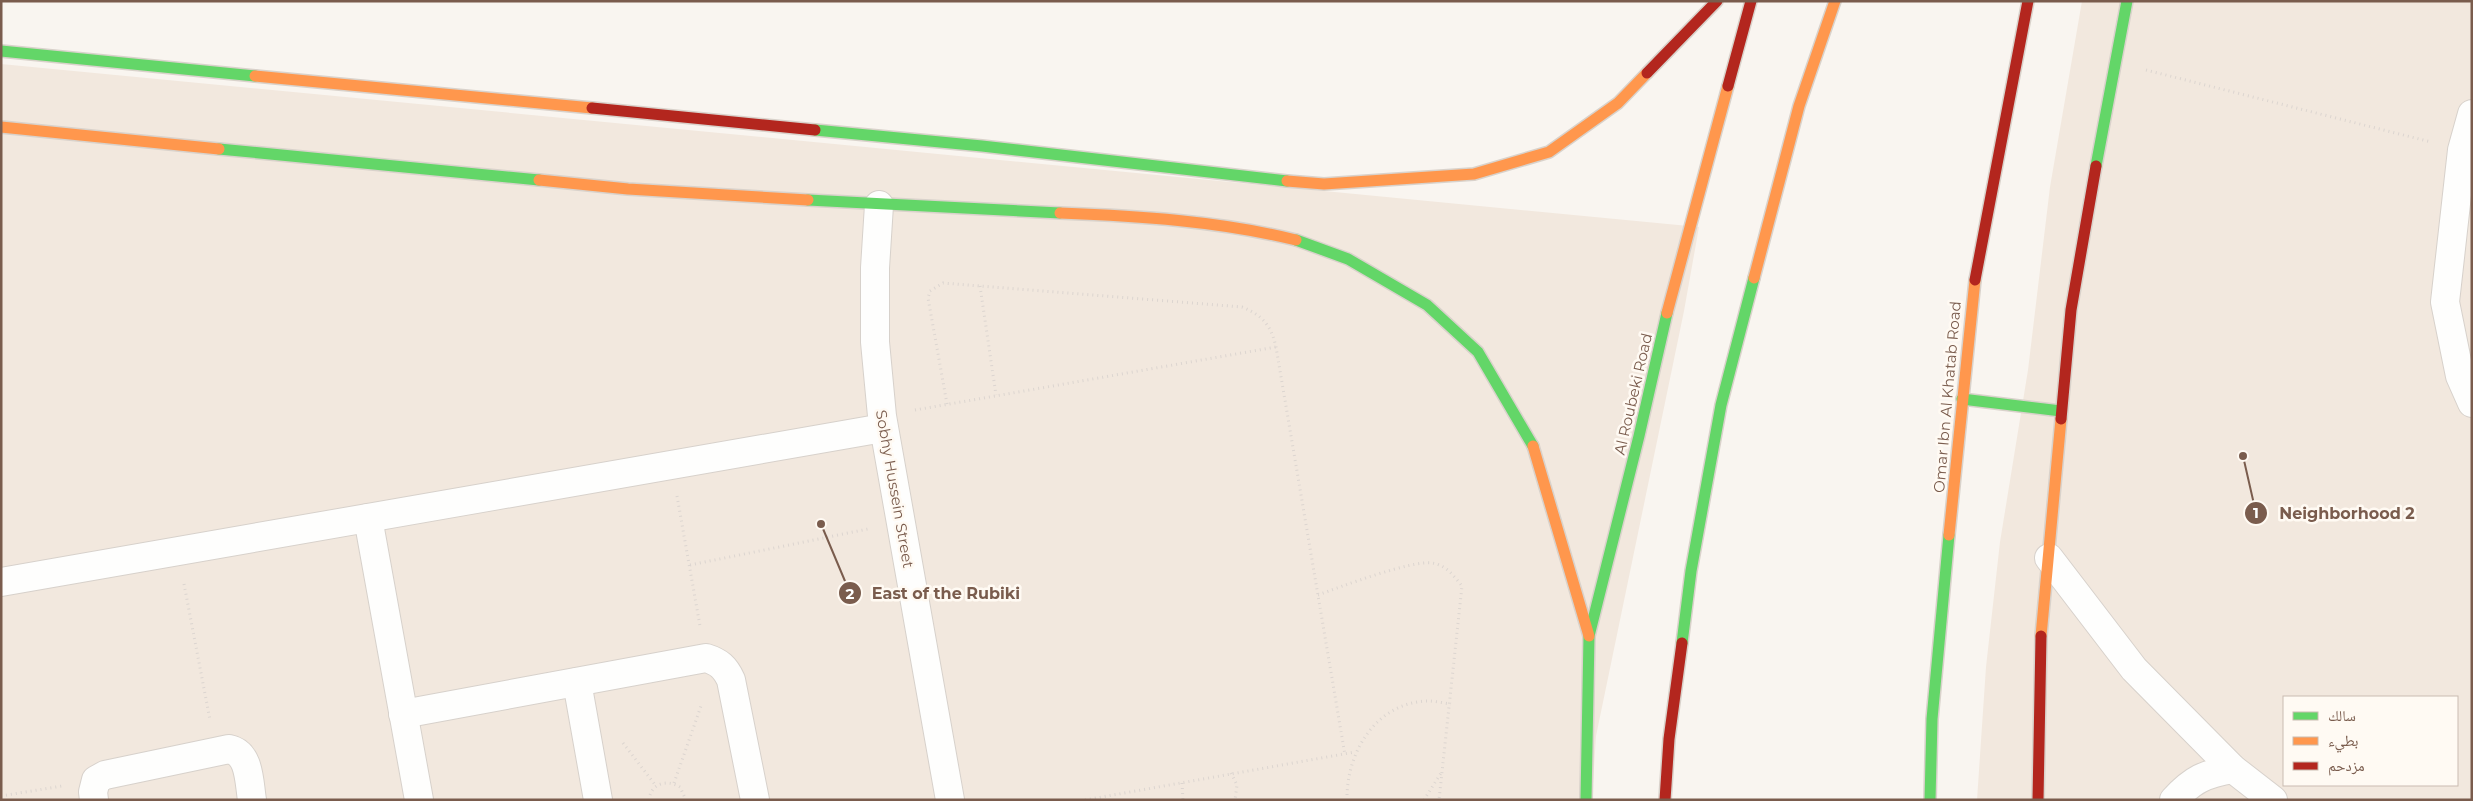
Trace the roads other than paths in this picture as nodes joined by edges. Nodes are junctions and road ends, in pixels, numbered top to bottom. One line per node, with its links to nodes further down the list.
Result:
1 (1718, 1): 6 (street)
2 (1750, 1): 17 (street, Al Roubeki Road)
3 (1834, 1): 28 (street)
4 (2028, 1): 10 (street, Omar Ibn Al Khatab Road)
5 (2127, 1): 12 (street)
6 (1, 50)
7 (2472, 114): 11 (street)
8 (1, 127): 9 (street)
9 (879, 205): 13 (street, Sobhy Hussein Street); 17 (street)
10 (1962, 399): 12 (street); 29 (street, Omar Ibn Al Khatab Road)
11 (2472, 403)
12 (2062, 411): 15 (street)
13 (882, 422): 14 (street); 26 (street, Sobhy Hussein Street)
14 (368, 518): 16 (street); 19 (street)
15 (2048, 558): 20 (street); 30 (street)
16 (1, 582)
17 (1590, 636): 27 (street, Al Roubeki Road)
18 (576, 682): 19 (street); 24 (street); 25 (street)
19 (403, 714): 23 (street)
20 (2233, 768): 31 (street); 32 (street)
21 (95, 790): 22 (street)
22 (252, 800)
23 (419, 800)
24 (598, 800)
25 (755, 800)
26 (950, 800)
27 (1586, 800)
28 (1665, 800)
29 (1930, 800)
30 (2038, 800)
31 (2174, 800)
32 (2272, 800)

